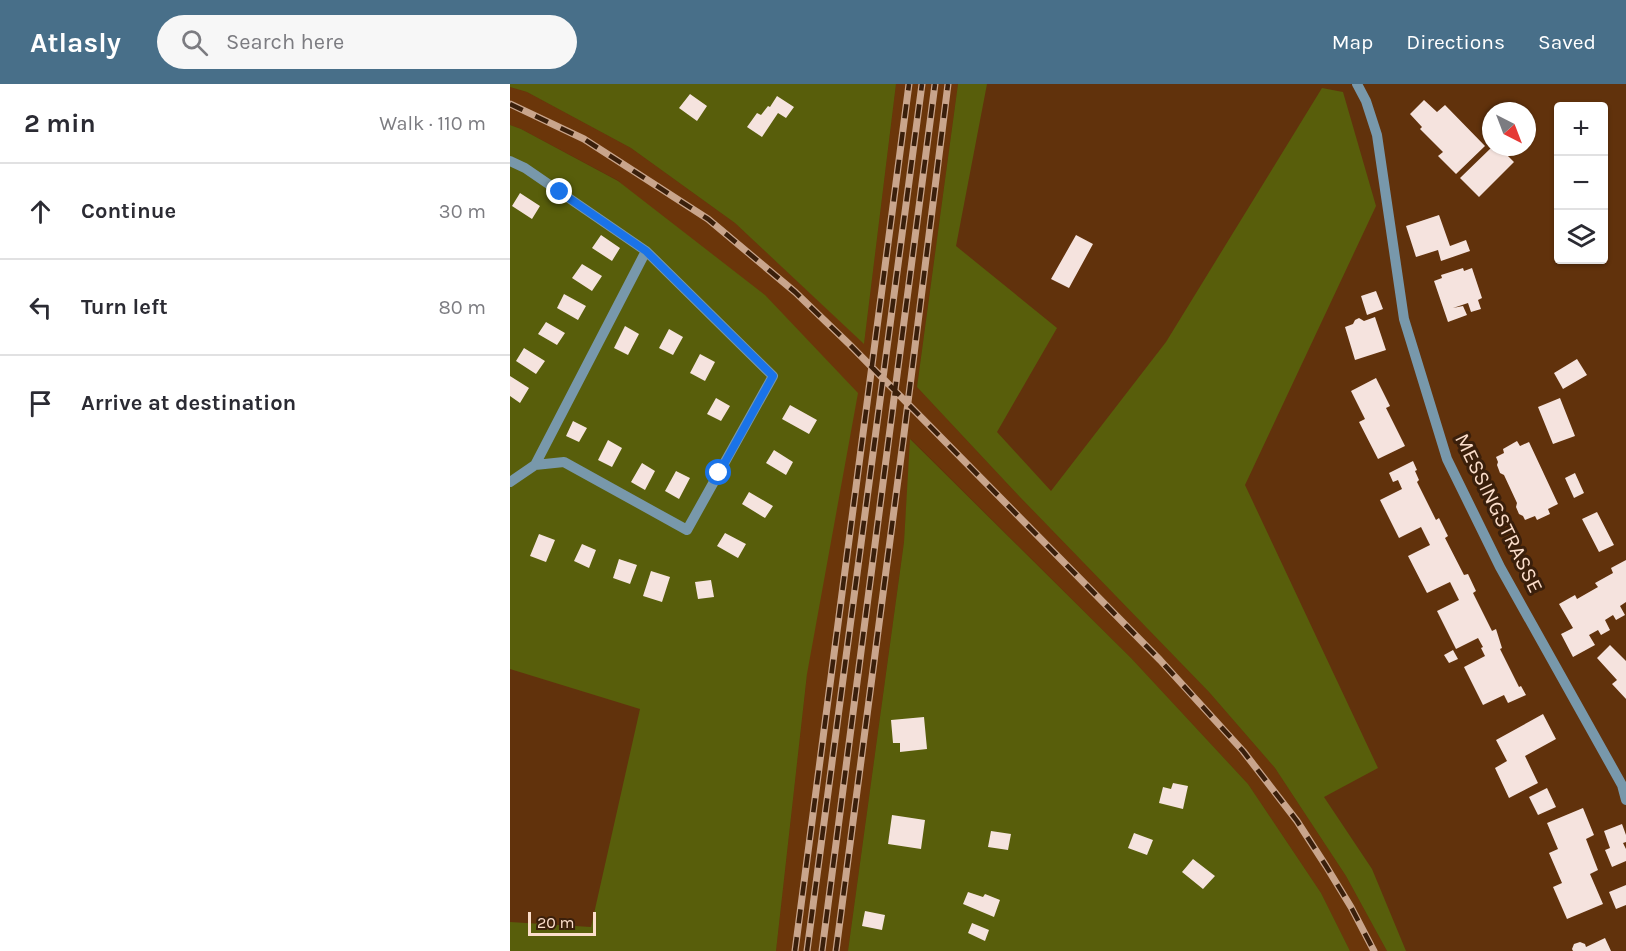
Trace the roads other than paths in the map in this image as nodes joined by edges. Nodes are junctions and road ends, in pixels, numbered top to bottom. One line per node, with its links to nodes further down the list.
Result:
1 (1357, 84): 6 (street, MESSINGSTRASSE)
2 (510, 161): 3 (street)
3 (646, 251): 4 (street); 4 (street)
4 (535, 465): 5 (street)
5 (510, 482)
6 (1626, 800)

